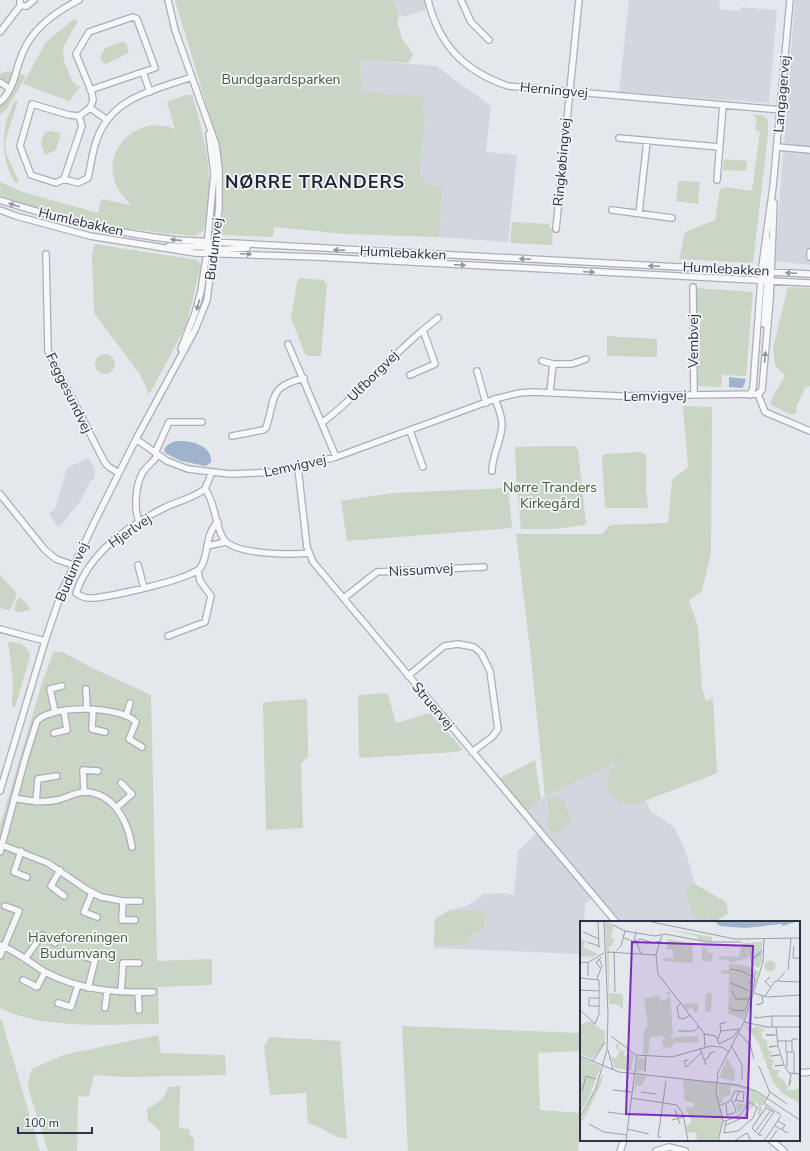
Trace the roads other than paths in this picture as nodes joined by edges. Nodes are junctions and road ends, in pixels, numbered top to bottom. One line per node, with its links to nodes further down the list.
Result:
1 (34, 0): 8 (street)
2 (79, 0): 14 (street)
3 (168, 0): 12 (street, Budumvej)
4 (428, 0): 17 (street, Herningvej)
5 (462, 0): 10 (street)
6 (579, 0): 17 (street, Ringkøbingvej)
7 (790, 0): 21 (street, Langagervej)
8 (20, 3): 9 (street)
9 (0, 32)
10 (489, 40)
11 (143, 72): 15 (street); 15 (street); 16 (street)
12 (192, 77): 16 (street); 24 (street, Budumvej)
13 (0, 82): 14 (street)
14 (10, 88): 18 (street)
15 (90, 90): 20 (street)
16 (150, 92): 23 (street)
17 (569, 92): 19 (street, Herningvej); 38 (street, Ringkøbingvej)
18 (0, 102)
19 (723, 105): 21 (street, Herningvej); 27 (street)
20 (90, 108): 22 (street); 23 (street)
21 (781, 110): 28 (street, Langagervej)
22 (79, 116): 30 (street); 30 (street)
23 (106, 119): 30 (street)
24 (208, 126): 39 (street, Budumvej); 40 (street, Budumvej)
25 (619, 138): 26 (street)
26 (648, 141): 27 (street); 36 (street)
27 (719, 147): 31 (street)
28 (777, 147): 29 (street); 32 (street, Langagervej)
29 (810, 150)
30 (64, 179)
31 (717, 180)
32 (773, 187): 44 (street, Langagervej); 44 (street, Langagervej)
33 (0, 200): 39 (street, Humlebakken, one-way to 33)
34 (0, 210): 39 (street, Humlebakken)
35 (612, 210): 36 (street)
36 (639, 213): 37 (street)
37 (672, 218)
38 (556, 229)
39 (207, 248): 40 (street, Humlebakken); 40 (street, Humlebakken); 55 (street, Budumvej, one-way to 55)
40 (215, 249): 44 (street, Humlebakken, one-way to 40); 46 (street, Humlebakken, one-way to 46); 55 (street, Budumvej)
41 (810, 252): 43 (street)
42 (46, 254): 77 (street, Feggesundvej)
43 (810, 257)
44 (766, 272): 45 (street, Humlebakken, one-way to 44); 46 (street, Langagervej); 46 (street)
45 (810, 274)
46 (767, 281): 47 (street, Humlebakken); 60 (street, Langagervej, one-way to 46); 61 (street, Langagervej)
47 (810, 283)
48 (693, 287): 62 (street, Vembvej)
49 (438, 318): 50 (street, Ulfborgvej)
50 (423, 330): 57 (street, Ulfborgvej); 65 (street, Ulfborgvej)
51 (288, 344): 58 (street)
52 (586, 359): 54 (street)
53 (542, 361): 54 (street)
54 (553, 364): 59 (street)
55 (175, 366): 70 (street, Budumvej)
56 (477, 371): 64 (street)
57 (410, 375)
58 (304, 378): 65 (street); 69 (street)
59 (550, 392): 62 (street, Lemvigvej); 63 (street, Lemvigvej)
60 (758, 394): 61 (street, Lemvigvej); 68 (street)
61 (750, 395): 62 (street, Lemvigvej)
62 (694, 396)
63 (495, 400): 64 (street, Lemvigvej); 75 (street)
64 (486, 403): 67 (street, Lemvigvej)
65 (323, 422): 72 (street)
66 (197, 430): 71 (street)
67 (410, 431): 72 (street, Lemvigvej); 73 (street)
68 (810, 431)
69 (232, 436)
70 (136, 439): 71 (street, Lemvigvej); 77 (street, Budumvej)
71 (157, 454): 76 (street, Lemvigvej); 80 (street)
72 (336, 457): 74 (street, Lemvigvej)
73 (423, 466)
74 (298, 468): 76 (street, Lemvigvej); 84 (street, Struervej)
75 (492, 471)
76 (212, 472): 78 (street)
77 (119, 473): 86 (street, Budumvej)
78 (205, 489): 80 (street, Hjerlvej); 81 (street)
79 (0, 494): 86 (street)
80 (139, 522): 89 (street, Hjerlvej)
81 (218, 522): 82 (street); 83 (street)
82 (226, 542): 83 (street); 84 (street)
83 (207, 546): 88 (street)
84 (309, 553): 90 (street, Struervej)
85 (138, 564): 89 (street)
86 (73, 566): 93 (street, Budumvej)
87 (484, 567): 90 (street, Nissumvej)
88 (198, 570): 89 (street); 92 (street)
89 (144, 588)
90 (344, 598): 94 (street, Struervej)
91 (0, 629): 93 (street)
92 (168, 636)
93 (45, 641): 110 (street, Budumvej)
94 (408, 676): 106 (street, Struervej); 106 (street)
95 (62, 686): 101 (street)
96 (86, 689): 98 (street)
97 (130, 703): 102 (street)
98 (86, 709): 99 (street); 100 (street)
99 (93, 709): 102 (street); 103 (street)
100 (64, 711): 101 (street); 104 (street)
101 (55, 712): 112 (street)
102 (126, 716): 105 (street)
103 (105, 732)
104 (54, 733)
105 (142, 747)
106 (472, 752): 128 (street, Struervej)
107 (98, 771): 111 (street)
108 (57, 776): 113 (street)
109 (121, 783): 114 (street)
110 (0, 791)
111 (84, 792): 113 (street); 114 (street)
112 (14, 798): 113 (street); 115 (street)
113 (36, 802)
114 (116, 808): 116 (street)
115 (2, 845): 117 (street); 118 (street)
116 (132, 848)
117 (21, 851): 119 (street); 120 (street)
118 (0, 852)
119 (60, 870): 121 (street); 122 (street)
120 (28, 877)
121 (92, 893): 123 (street); 126 (street)
122 (64, 896)
123 (123, 901): 124 (street); 127 (street)
124 (140, 901)
125 (5, 906): 130 (street)
126 (97, 916)
127 (135, 920)
128 (615, 921)
129 (55, 943): 133 (street)
130 (2, 946): 132 (street); 133 (street)
131 (80, 955): 138 (street)
132 (0, 956)
133 (26, 959): 135 (street)
134 (140, 963): 140 (street)
135 (45, 972): 136 (street); 137 (street)
136 (23, 980)
137 (78, 985): 138 (street); 143 (street)
138 (88, 988): 139 (street)
139 (107, 992): 140 (street); 144 (street)
140 (121, 992): 141 (street)
141 (138, 992): 142 (street); 145 (street)
142 (153, 992)
143 (58, 1003)
144 (105, 1008)
145 (139, 1010)
146 (810, 1072): 147 (street)
147 (800, 1073)
148 (624, 1141): 150 (street)
149 (772, 1141): 153 (street)
150 (620, 1151)
151 (656, 1151): 152 (street)
152 (685, 1151)
153 (784, 1151)

